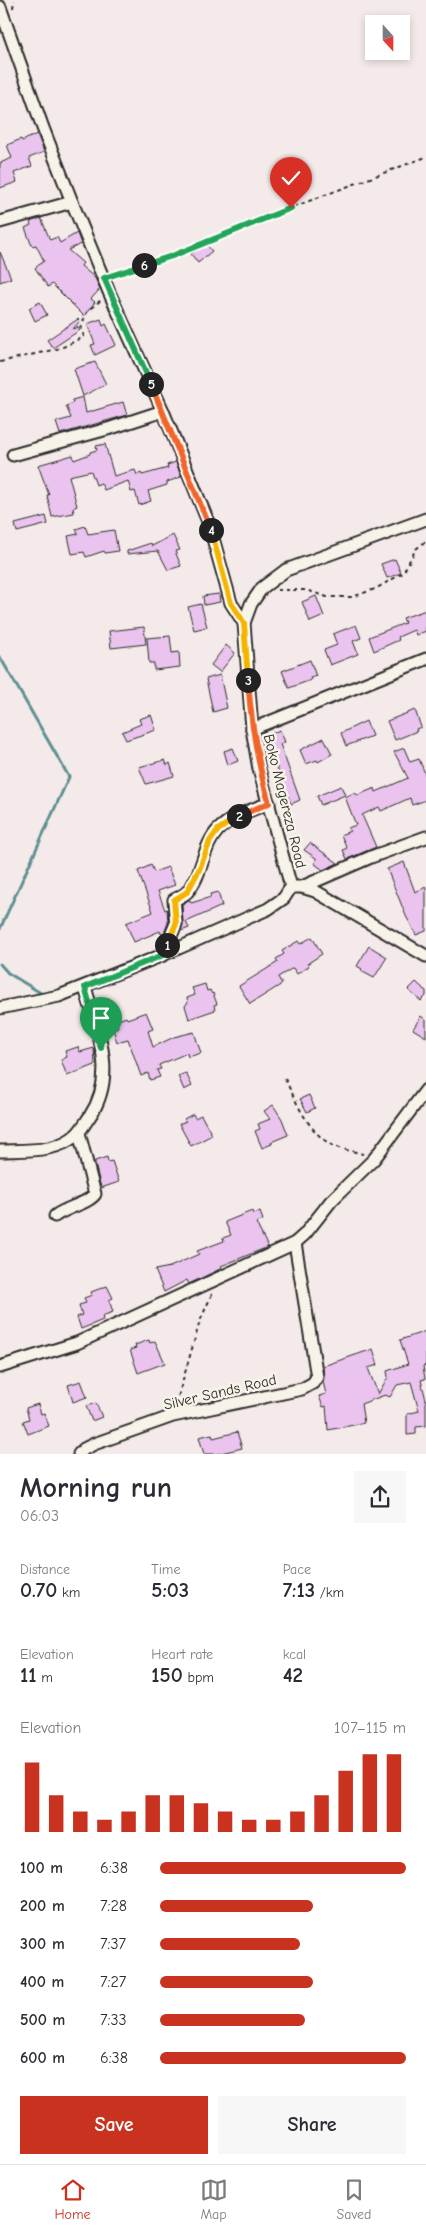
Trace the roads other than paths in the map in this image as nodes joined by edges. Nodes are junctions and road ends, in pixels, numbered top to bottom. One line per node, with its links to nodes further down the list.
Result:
1 (0, 7): 2 (street)
2 (72, 202): 3 (street); 4 (street)
3 (0, 222)
4 (163, 411): 5 (street); 7 (street)
5 (13, 454)
6 (426, 519): 7 (street, Boko Magereza Road)
7 (244, 623): 9 (street, Boko Magereza Road)
8 (426, 659): 9 (street)
9 (252, 729): 10 (street, Boko Magereza Road)
10 (269, 803): 12 (street, Boko Magereza Road); 13 (street)
11 (426, 837): 12 (street)
12 (296, 887): 13 (street, Boko Magereza Road); 14 (street)
13 (163, 955): 15 (street, Boko Magereza Road)
14 (426, 956)
15 (85, 987): 16 (street, Boko Magereza Road); 18 (street)
16 (0, 1008)
17 (426, 1090): 21 (street)
18 (79, 1133): 19 (street); 20 (street)
19 (0, 1151)
20 (55, 1216)
21 (295, 1243): 22 (street); 23 (street, Silver Sands Road)
22 (0, 1367)
23 (80, 1454)

